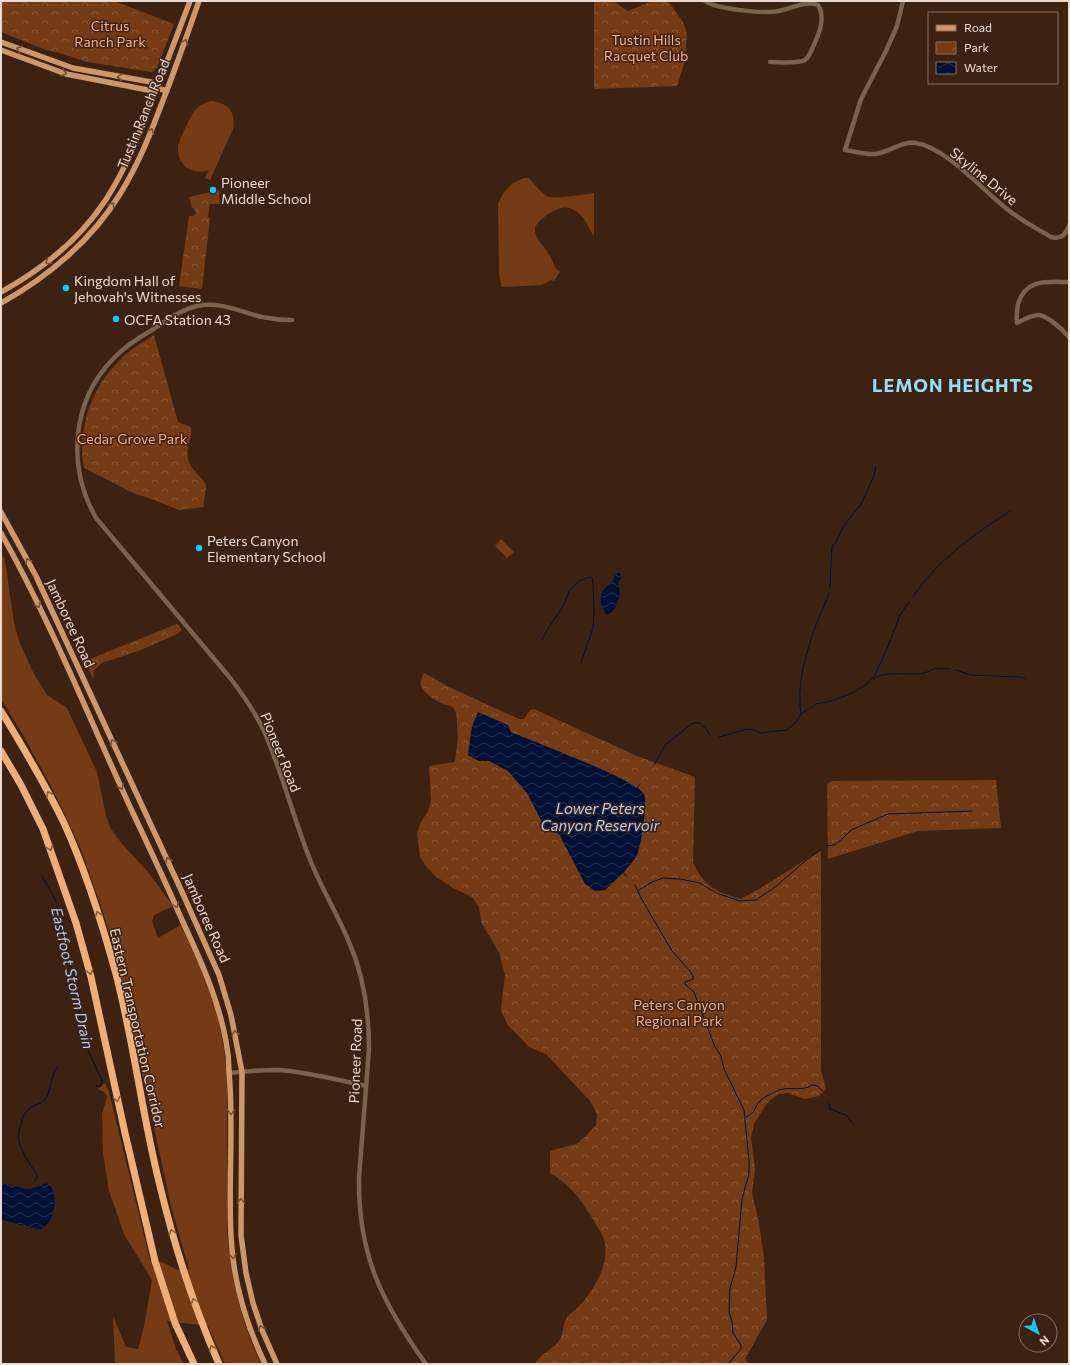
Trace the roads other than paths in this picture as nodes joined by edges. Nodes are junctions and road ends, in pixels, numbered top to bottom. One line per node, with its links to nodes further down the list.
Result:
1 (190, 1): 8 (main road, Tustin Ranch Road)
2 (199, 1): 9 (main road, Tustin Ranch Road, one-way to 2)
3 (705, 1): 7 (street)
4 (903, 1): 10 (street, Skyline Drive)
5 (1, 42): 8 (main road, one-way to 5)
6 (1, 50): 8 (main road, one-way to 8)
7 (770, 62)
8 (157, 88): 9 (main road); 12 (main road, Tustin Ranch Road, one-way to 12)
9 (167, 91): 13 (main road, Tustin Ranch Road, one-way to 9)
10 (1069, 225)
11 (1069, 282): 15 (street)
12 (1, 292)
13 (1, 303)
14 (292, 320): 22 (street, Pioneer Road)
15 (1069, 337)
16 (1, 512): 20 (main road, Jamboree Road, one-way to 16)
17 (1, 533): 21 (main road, Jamboree Road, one-way to 21)
18 (1, 711): 24 (highway, Eastern Transportation Corridor, one-way to 18)
19 (1, 751): 23 (highway, one-way to 23)
20 (242, 1072): 21 (street); 22 (street); 26 (main road, Jamboree Road, one-way to 20)
21 (230, 1073): 25 (main road, Jamboree Road, one-way to 25)
22 (366, 1086): 27 (street, Pioneer Road)
23 (194, 1364)
24 (219, 1364)
25 (265, 1364)
26 (277, 1364)
27 (426, 1364)

